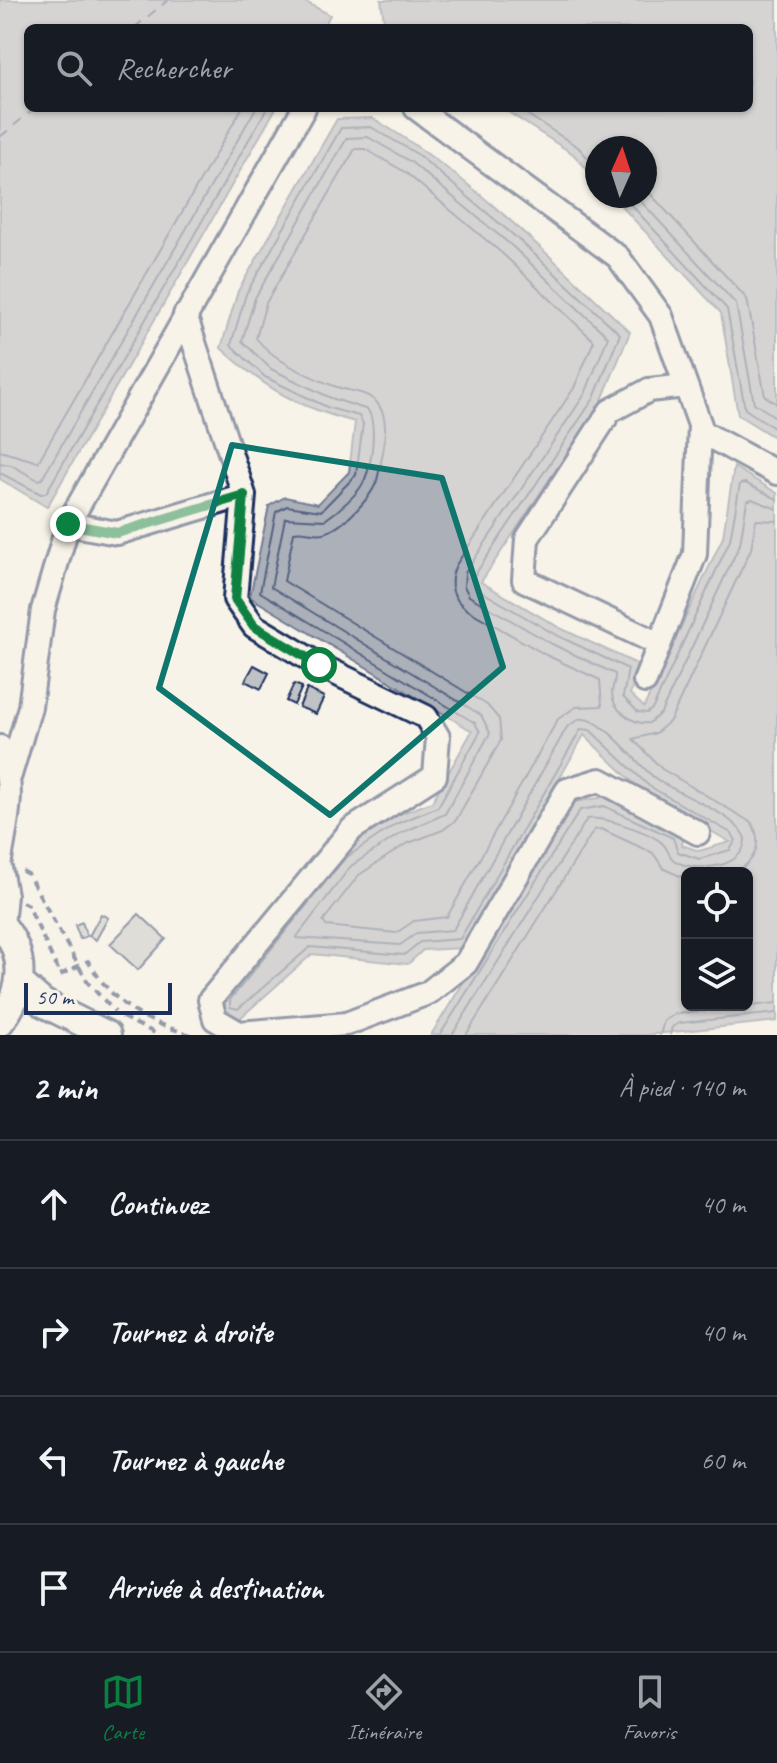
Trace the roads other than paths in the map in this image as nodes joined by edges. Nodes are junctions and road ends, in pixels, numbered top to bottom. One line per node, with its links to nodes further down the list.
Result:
1 (302, 112): 3 (lane)
2 (421, 112): 4 (lane)
3 (185, 315): 7 (lane); 8 (lane)
4 (686, 386): 5 (lane); 9 (lane)
5 (700, 431): 6 (lane); 9 (lane)
6 (777, 473)
7 (244, 495): 8 (lane); 13 (lane)
8 (68, 524): 12 (lane)
9 (659, 644): 10 (lane)
10 (645, 681)
11 (0, 747): 12 (lane)
12 (10, 775): 14 (lane)
13 (698, 833)
14 (5, 865): 15 (lane)
15 (1, 924): 16 (main road)
16 (20, 983): 17 (main road); 20 (main road)
17 (0, 1022)
18 (0, 1030): 19 (main road)
19 (14, 1035)
20 (107, 1035)

